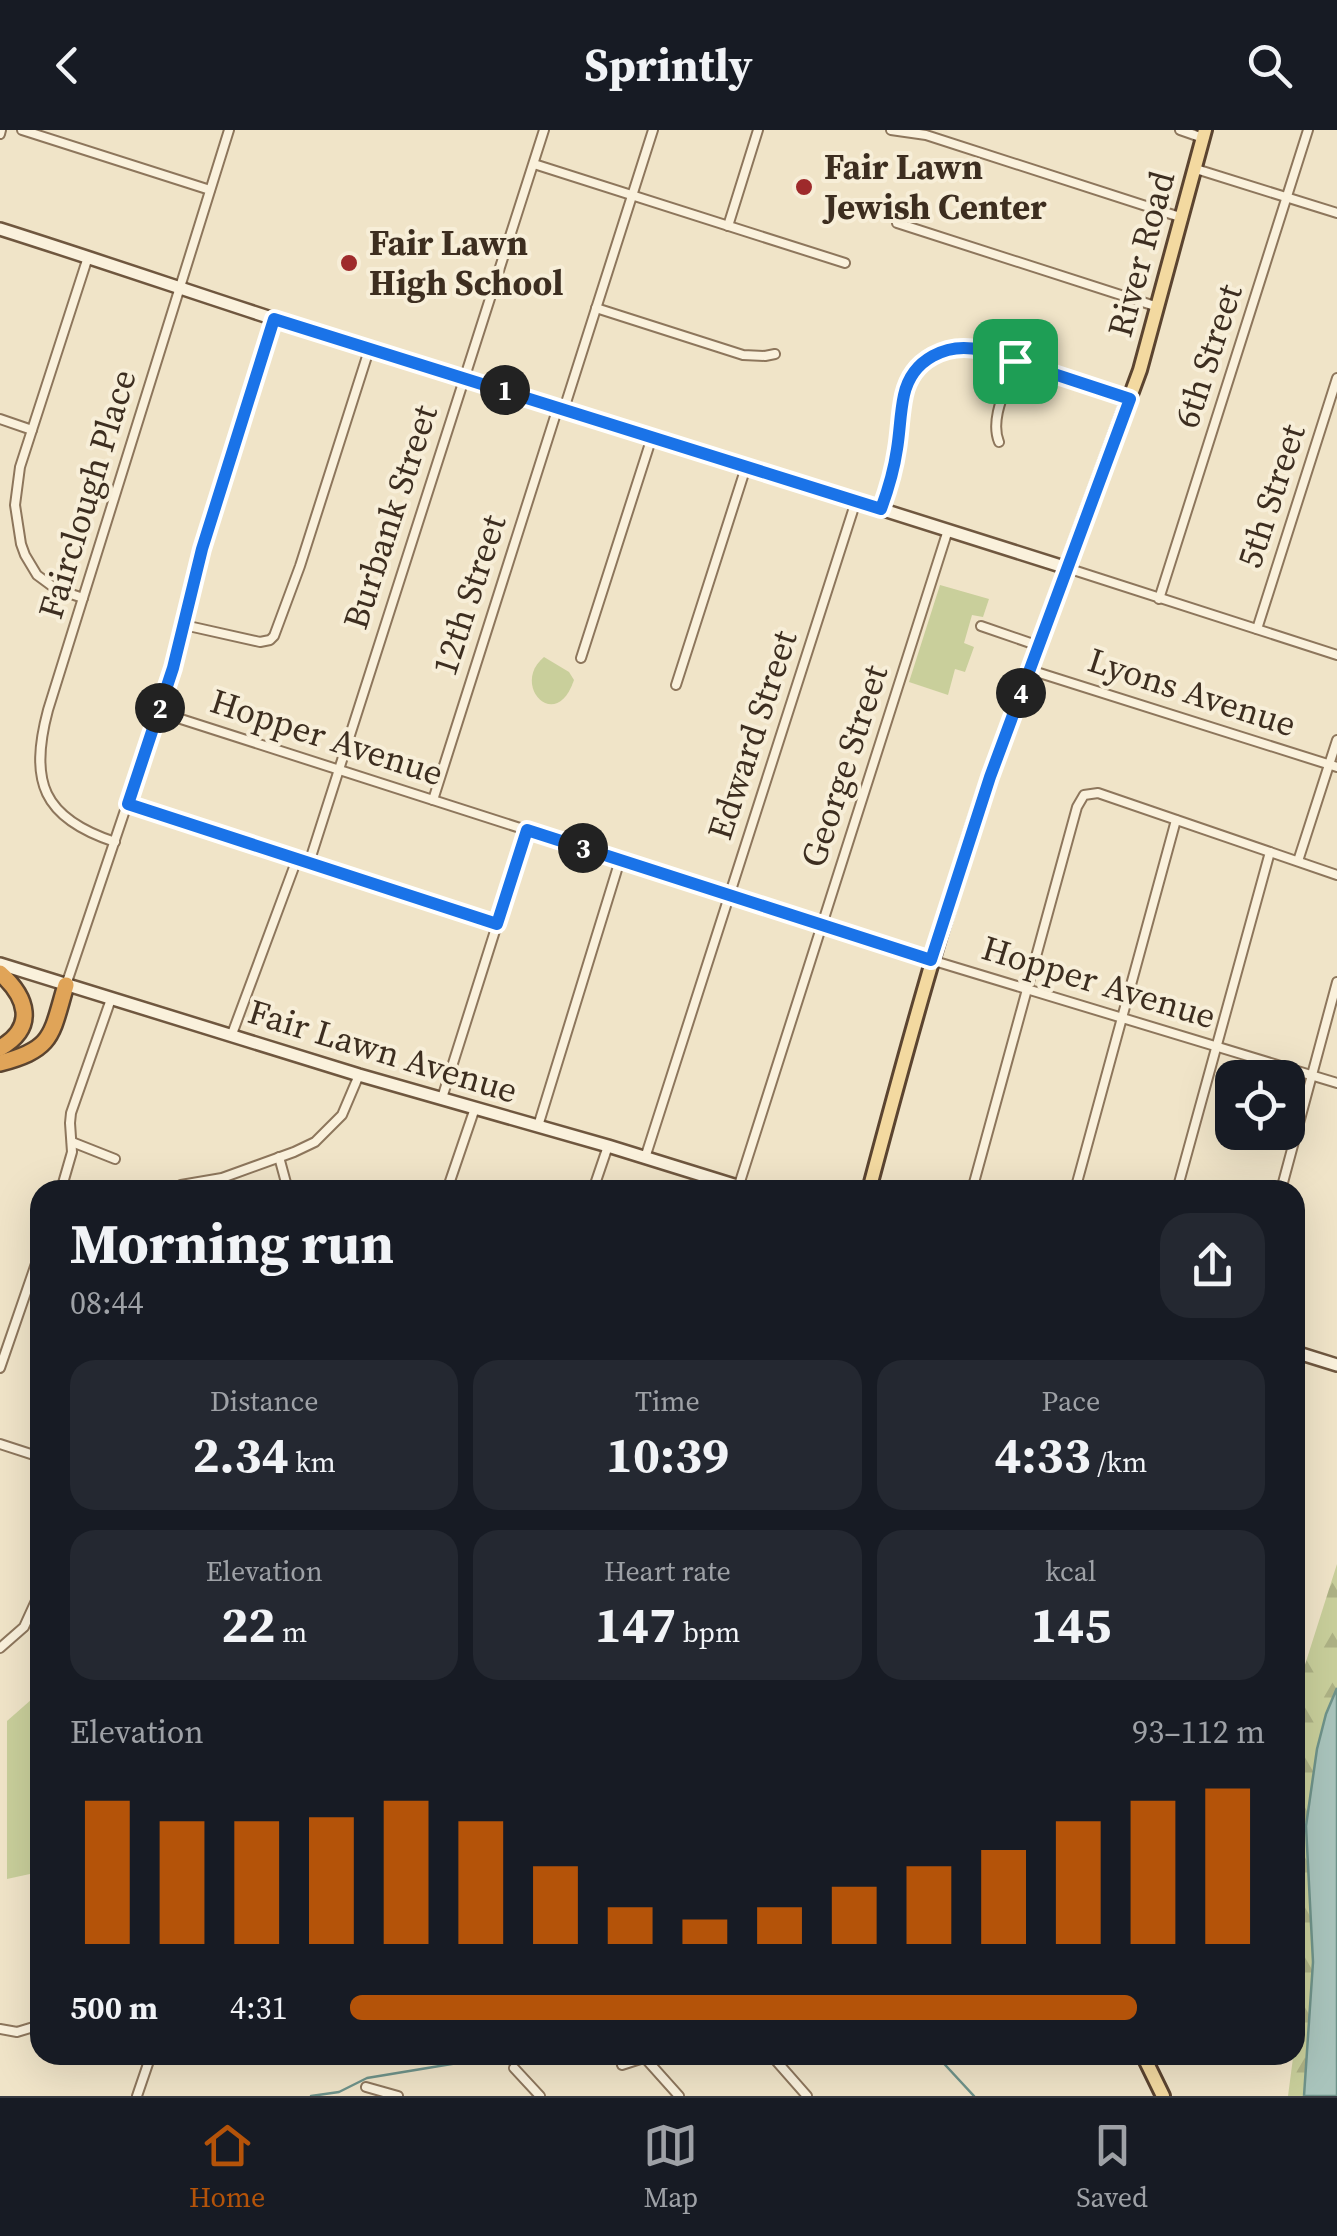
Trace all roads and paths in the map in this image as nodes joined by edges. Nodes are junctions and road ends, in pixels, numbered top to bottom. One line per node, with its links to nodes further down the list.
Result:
1 (22, 130): 13 (street)
2 (230, 130): 13 (street, Fairclough Place)
3 (544, 130): 11 (street, Burbank Street)
4 (653, 130): 14 (street, 12th Street)
5 (758, 130): 19 (street)
6 (891, 130): 9 (street)
7 (1180, 130): 10 (street)
8 (1308, 130): 15 (street, 6th Street)
9 (900, 131): 17 (street)
10 (1204, 134): 12 (main road, River Road)
11 (534, 164): 14 (street); 30 (street, Burbank Street)
12 (1196, 168): 15 (street); 17 (main road, River Road)
13 (210, 190): 23 (street, Fairclough Place)
14 (632, 195): 19 (street); 24 (street, 12th Street)
15 (1287, 197): 16 (street); 44 (street, 6th Street)
16 (1337, 212)
17 (1183, 218): 25 (main road, River Road)
18 (897, 223): 25 (street)
19 (728, 226): 22 (street)
20 (0, 229): 21 (street)
21 (88, 257): 23 (street); 35 (street)
22 (845, 263)
23 (180, 286): 26 (street); 43 (street, Fairclough Place)
24 (596, 308): 28 (street); 33 (street, 12th Street)
25 (1158, 308): 32 (main road, River Road)
26 (274, 319): 27 (street); 45 (street)
27 (369, 350): 30 (street); 45 (street)
28 (775, 354)
29 (1015, 361): 32 (street); 37 (street); 40 (street)
30 (464, 377): 33 (street); 56 (street, Burbank Street)
31 (1337, 378): 47 (street, 5th Street)
32 (1130, 399): 42 (main road, River Road)
33 (561, 408): 36 (street); 57 (street, 12th Street)
34 (0, 419): 35 (street)
35 (32, 430): 43 (street)
36 (652, 437): 38 (street); 50 (street)
37 (999, 442)
38 (746, 467): 39 (street); 52 (street)
39 (856, 501): 40 (street); 68 (street, Edward Street)
40 (881, 509): 41 (street)
41 (948, 530): 42 (street); 70 (street, George Street)
42 (1067, 568): 44 (street); 48 (main road, River Road)
43 (83, 598): 61 (street, Fairclough Place)
44 (1159, 598): 47 (street)
45 (184, 625): 53 (street)
46 (981, 626): 48 (street)
47 (1257, 630): 49 (street)
48 (1038, 646): 51 (main road, River Road)
49 (1337, 654)
50 (582, 658)
51 (1030, 670): 55 (street, Lyons Avenue); 71 (main road, River Road)
52 (676, 686)
53 (159, 712): 56 (street, Hopper Avenue); 58 (street)
54 (1337, 740): 55 (street)
55 (1333, 766): 65 (street)
56 (339, 770): 57 (street, Hopper Avenue); 66 (street, Burbank Street)
57 (432, 800): 60 (street, Hopper Avenue)
58 (128, 804): 61 (street); 63 (street)
59 (1176, 820): 62 (street); 75 (street); 77 (street)
60 (527, 830): 64 (street, Hopper Avenue); 69 (street)
61 (115, 842): 74 (street)
62 (1270, 852): 65 (street); 79 (street)
63 (297, 860): 66 (street); 78 (street)
64 (620, 860): 68 (street, Hopper Avenue); 87 (street)
65 (1298, 862): 67 (street)
66 (309, 863): 69 (street)
67 (1337, 874)
68 (729, 895): 70 (street, Hopper Avenue); 92 (street, Edward Street)
69 (497, 924): 85 (street)
70 (822, 925): 71 (street, Hopper Avenue); 99 (street, George Street)
71 (931, 960): 75 (street, Hopper Avenue); 100 (main road, River Road)
72 (2, 966): 74 (street, Fair Lawn Avenue); 80 (highway)
73 (1337, 982): 83 (street)
74 (66, 986): 76 (street, Fair Lawn Avenue); 81 (highway)
75 (1027, 989): 77 (street, Hopper Avenue); 101 (street)
76 (110, 999): 78 (street, Fair Lawn Avenue); 88 (street)
77 (1122, 1018): 79 (street, Hopper Avenue); 102 (street)
78 (232, 1034): 82 (street, Fair Lawn Avenue)
79 (1216, 1046): 83 (street, Hopper Avenue); 103 (street)
80 (0, 1048)
81 (0, 1063)
82 (359, 1075): 85 (street, Fair Lawn Avenue); 90 (street)
83 (1312, 1075): 84 (street, Hopper Avenue); 104 (street)
84 (1337, 1083)
85 (442, 1098): 86 (street, Fair Lawn Avenue)
86 (476, 1108): 87 (street, Fair Lawn Avenue); 96 (street)
87 (538, 1126): 89 (street, Fair Lawn Avenue)
88 (72, 1142): 91 (street); 93 (street)
89 (608, 1146): 92 (street, Fair Lawn Avenue); 97 (street)
90 (278, 1157): 94 (street); 95 (street)
91 (115, 1158)
92 (645, 1158): 98 (street, Fair Lawn Avenue)
93 (64, 1180)
94 (213, 1180)
95 (285, 1180)
96 (451, 1180)
97 (596, 1180)
98 (714, 1180)
99 (745, 1180)
100 (872, 1180)
101 (975, 1180)
102 (1078, 1180)
103 (1180, 1180)
104 (1284, 1180)
105 (30, 1281): 108 (street)
106 (1305, 1355): 107 (street)
107 (1337, 1363)
108 (0, 1368)
109 (0, 1444): 110 (street)
110 (30, 1454)
111 (30, 1614): 112 (street)
112 (0, 1648)
113 (30, 2028): 114 (street)
114 (0, 2029)
115 (148, 2065): 121 (street)
116 (656, 2065): 124 (street)
117 (780, 2065): 125 (street)
118 (1148, 2065): 126 (main road)
119 (514, 2068): 123 (street)
120 (366, 2087): 122 (street)
121 (138, 2096)
122 (398, 2096)
123 (540, 2096)
124 (679, 2096)
125 (807, 2096)
126 (1163, 2096)

